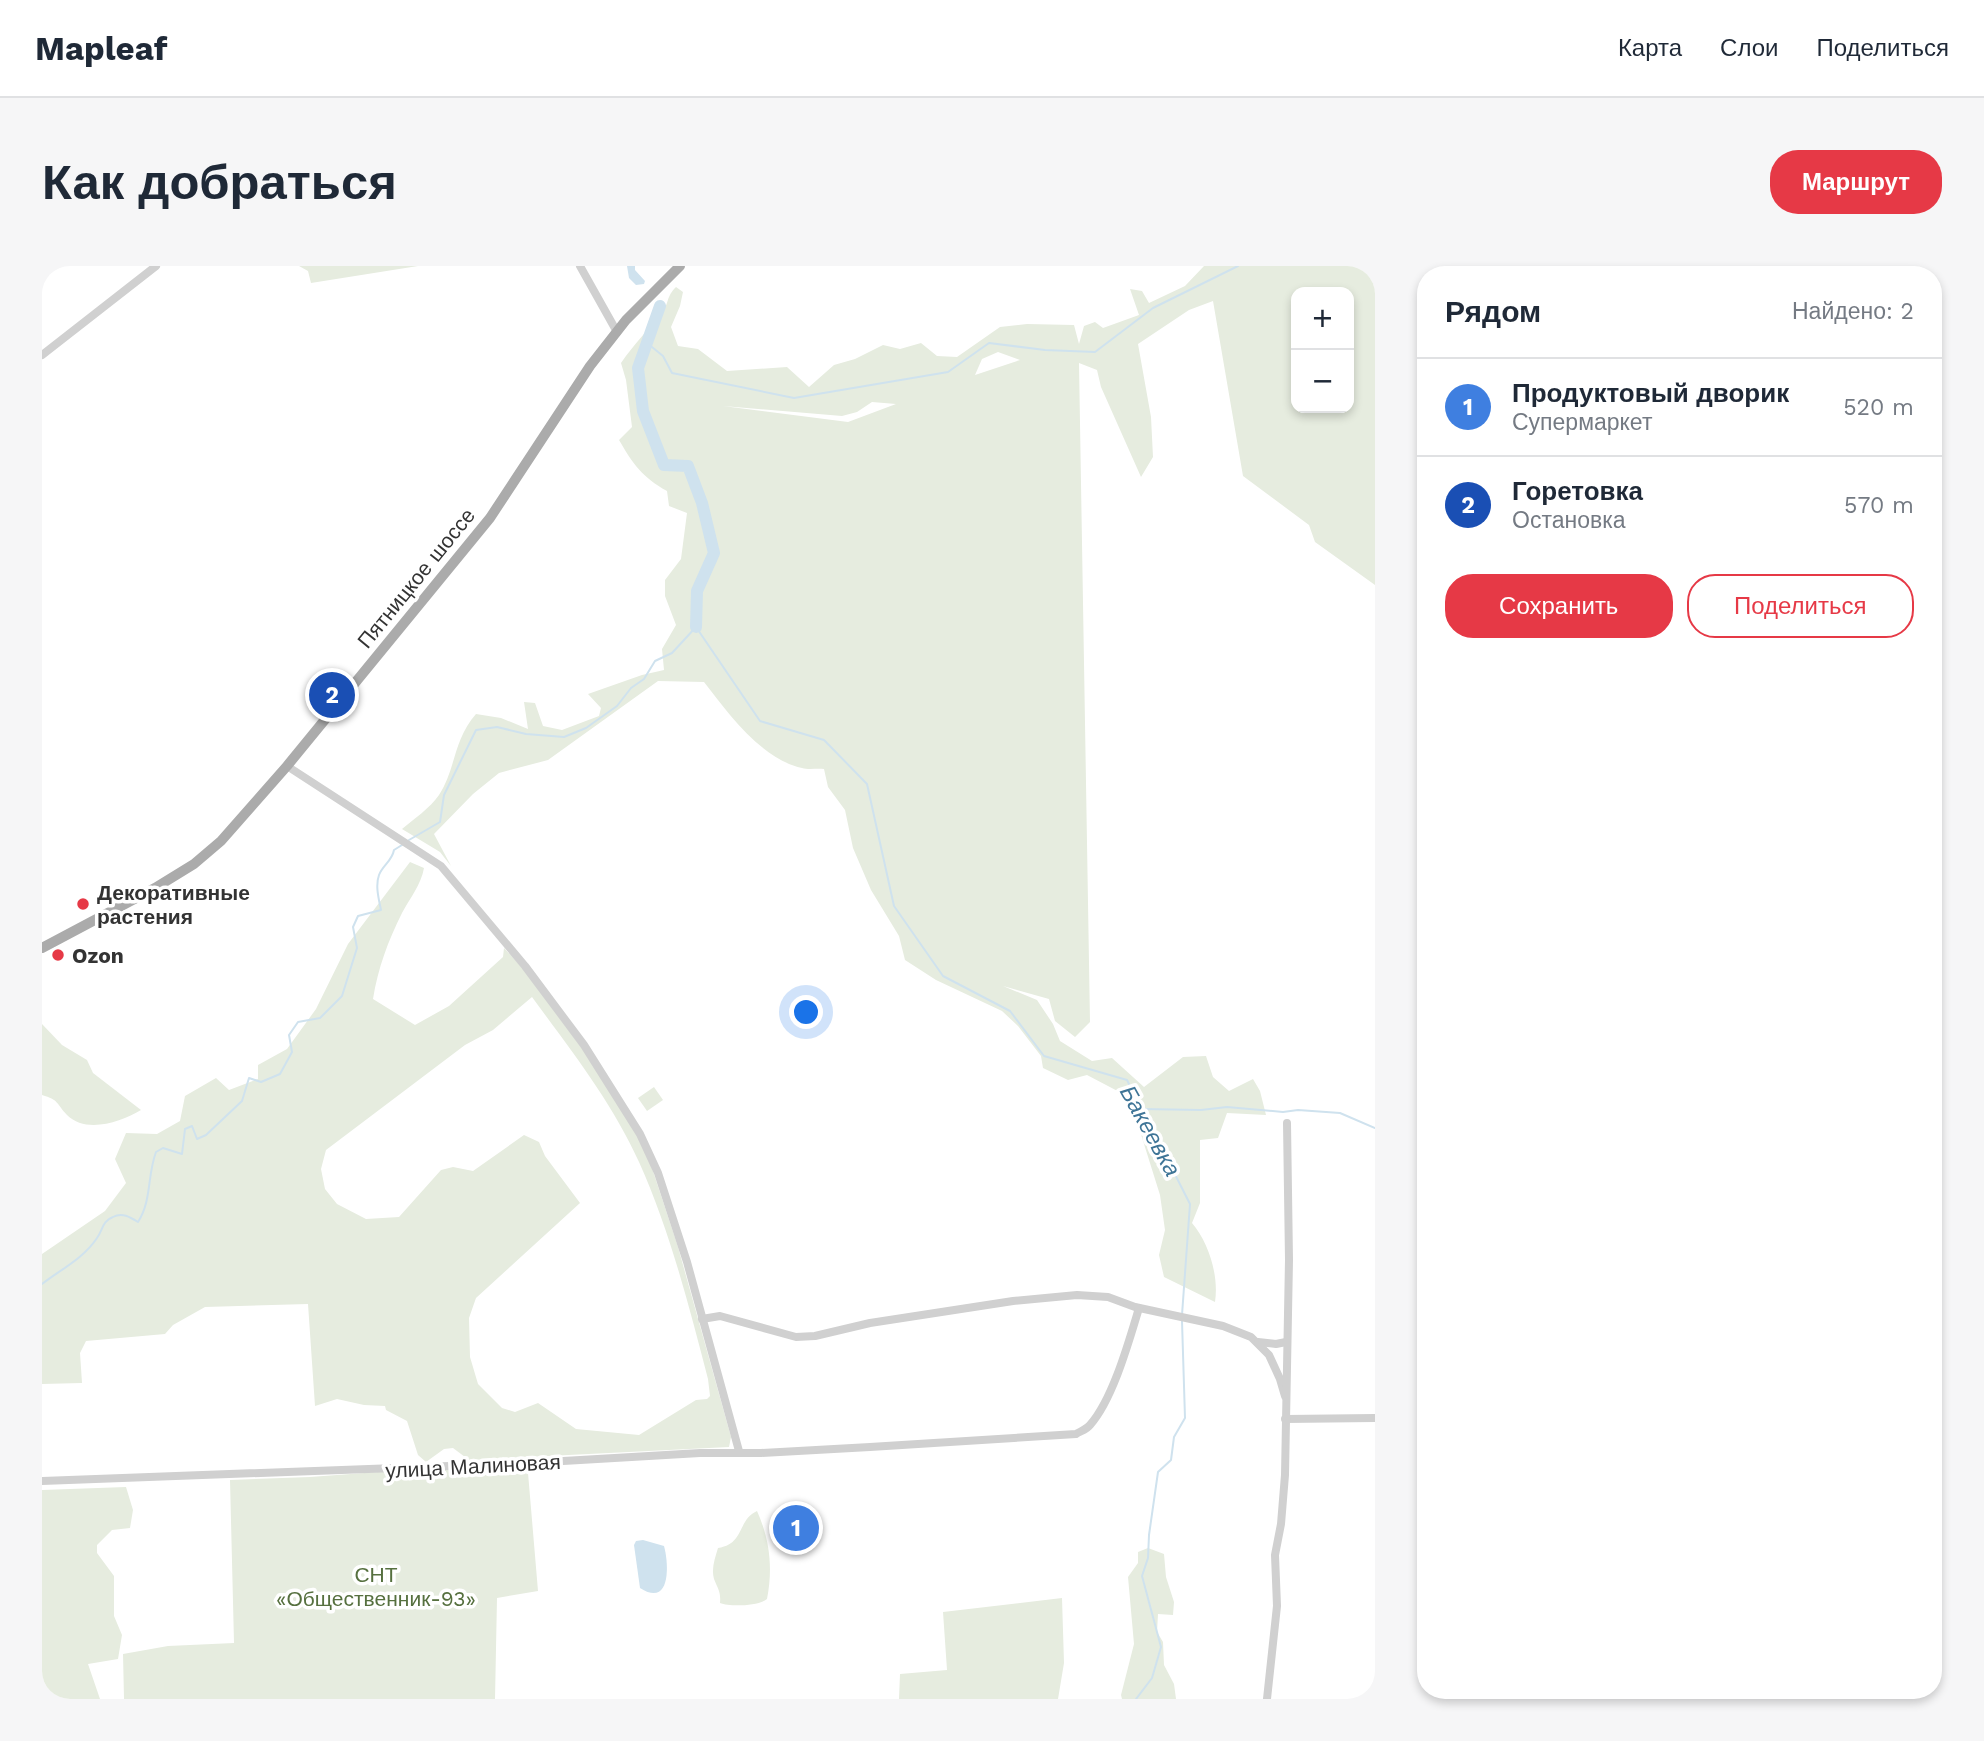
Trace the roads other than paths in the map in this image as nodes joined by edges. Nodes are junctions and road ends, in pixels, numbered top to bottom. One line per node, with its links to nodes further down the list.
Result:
1 (156, 266): 5 (street)
2 (580, 266): 4 (street)
3 (680, 266): 4 (main road, Пятницкое шоссе)
4 (617, 332): 6 (main road, Пятницкое шоссе)
5 (42, 355)
6 (286, 766): 7 (main road, Пятницкое шоссе); 10 (street)
7 (42, 948)
8 (1287, 1123): 12 (street)
9 (1139, 1308): 10 (street); 11 (street); 16 (street, улица Малиновая)
10 (702, 1319): 16 (street)
11 (1258, 1342): 12 (street); 13 (street)
12 (1286, 1342): 13 (street)
13 (1285, 1396): 15 (street)
14 (1375, 1418): 15 (street)
15 (1285, 1419): 18 (street)
16 (739, 1451): 17 (street, улица Малиновая)
17 (42, 1481)
18 (1267, 1699)

